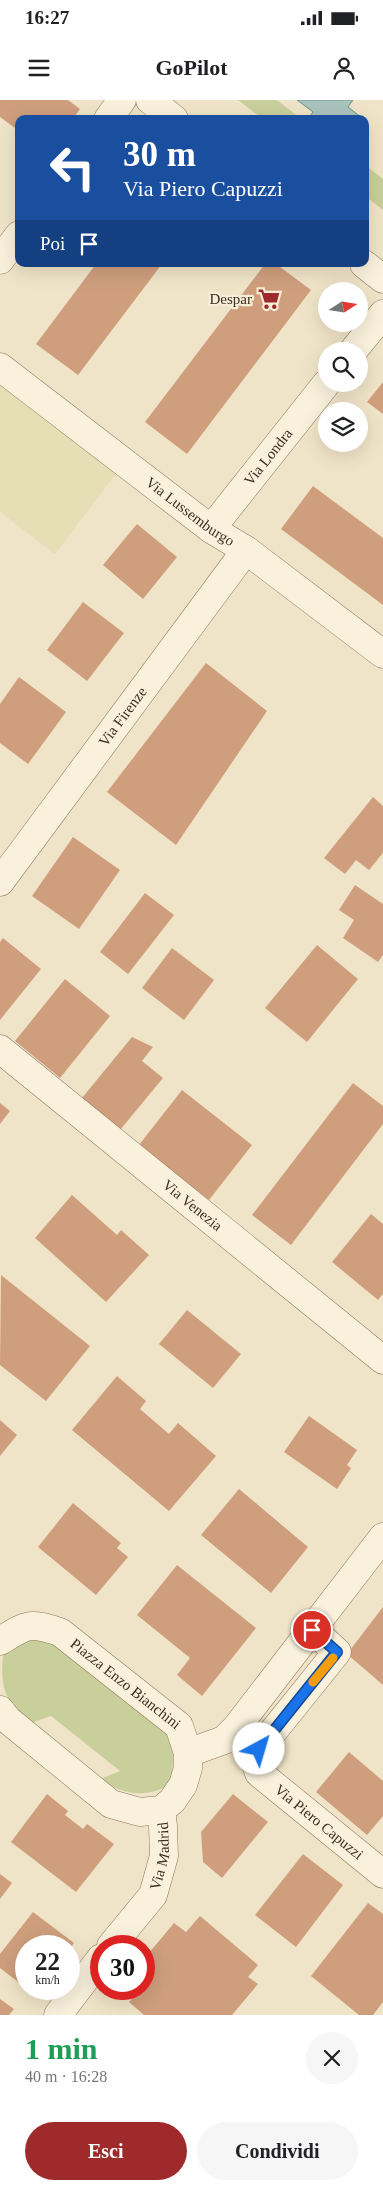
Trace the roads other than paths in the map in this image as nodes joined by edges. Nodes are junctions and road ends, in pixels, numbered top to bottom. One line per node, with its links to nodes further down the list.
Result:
1 (122, 100): 3 (street)
2 (150, 100): 4 (street)
3 (111, 115)
4 (169, 115)
5 (15, 240): 6 (street)
6 (0, 260)
7 (368, 267): 8 (street)
8 (383, 278)
9 (383, 314): 10 (street)
10 (360, 342)
11 (0, 367): 13 (street, Via Lussemburgo)
12 (320, 392): 13 (street, Via Londra)
13 (211, 529): 14 (street, Via Lussemburgo)
14 (246, 550): 15 (street, Via Lussemburgo); 16 (street, Via Firenze)
15 (383, 654)
16 (0, 882)
17 (0, 1050): 18 (street, Via Venezia)
18 (383, 1360)
19 (383, 1538): 20 (street)
20 (312, 1630): 23 (street); 25 (street, Via Piero Capuzzi)
21 (0, 1641): 23 (street, Piazza Enzo Bianchini)
22 (0, 1710): 24 (street)
23 (188, 1753): 24 (street, Piazza Enzo Bianchini)
24 (160, 1810): 26 (street, Via Madrid)
25 (383, 1874)
26 (120, 1935)
27 (90, 1973): 28 (street)
28 (58, 2015)

